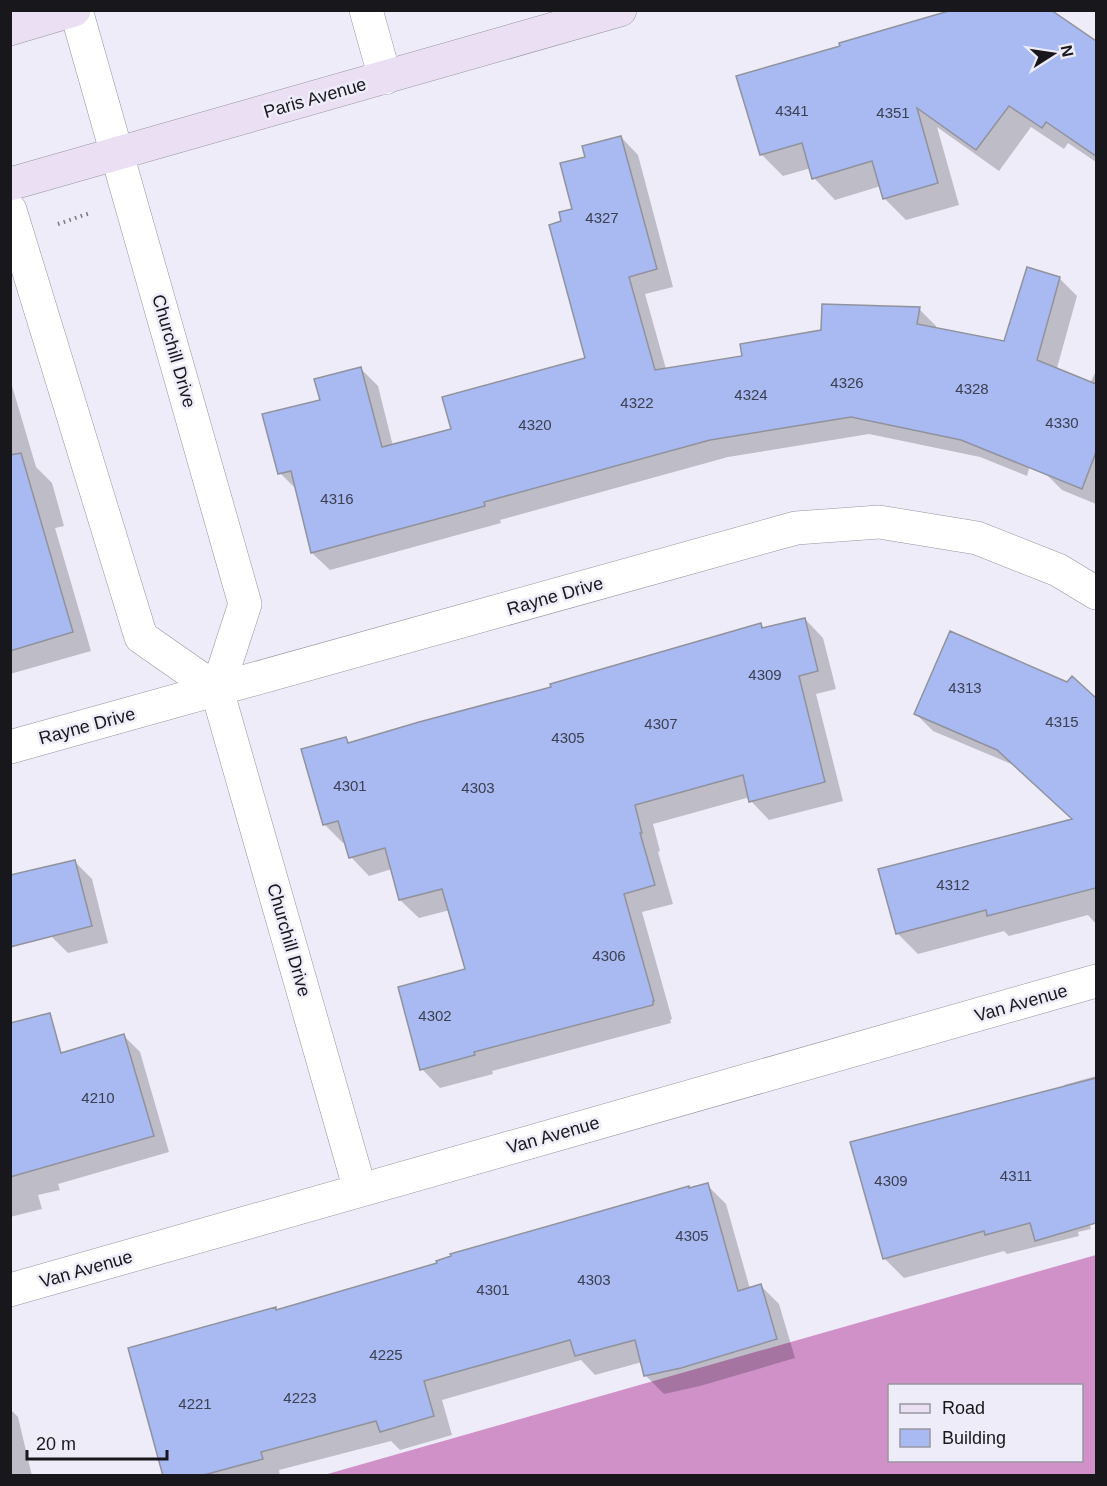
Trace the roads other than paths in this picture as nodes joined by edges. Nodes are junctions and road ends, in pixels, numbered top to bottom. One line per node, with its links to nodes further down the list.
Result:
1 (75, 10): 4 (street); 6 (street, Churchill Drive)
2 (366, 10): 5 (street)
3 (620, 10): 5 (street, Paris Avenue)
4 (10, 29)
5 (385, 78): 6 (street, Paris Avenue)
6 (118, 154): 7 (street, Paris Avenue); 10 (street, Churchill Drive)
7 (10, 184)
8 (10, 210): 10 (street)
9 (1096, 593): 10 (street, Rayne Drive)
10 (217, 690): 11 (street, Rayne Drive); 13 (street, Churchill Drive)
11 (10, 747)
12 (1096, 981): 13 (street, Van Avenue)
13 (360, 1190): 14 (street, Van Avenue)
14 (10, 1290)

